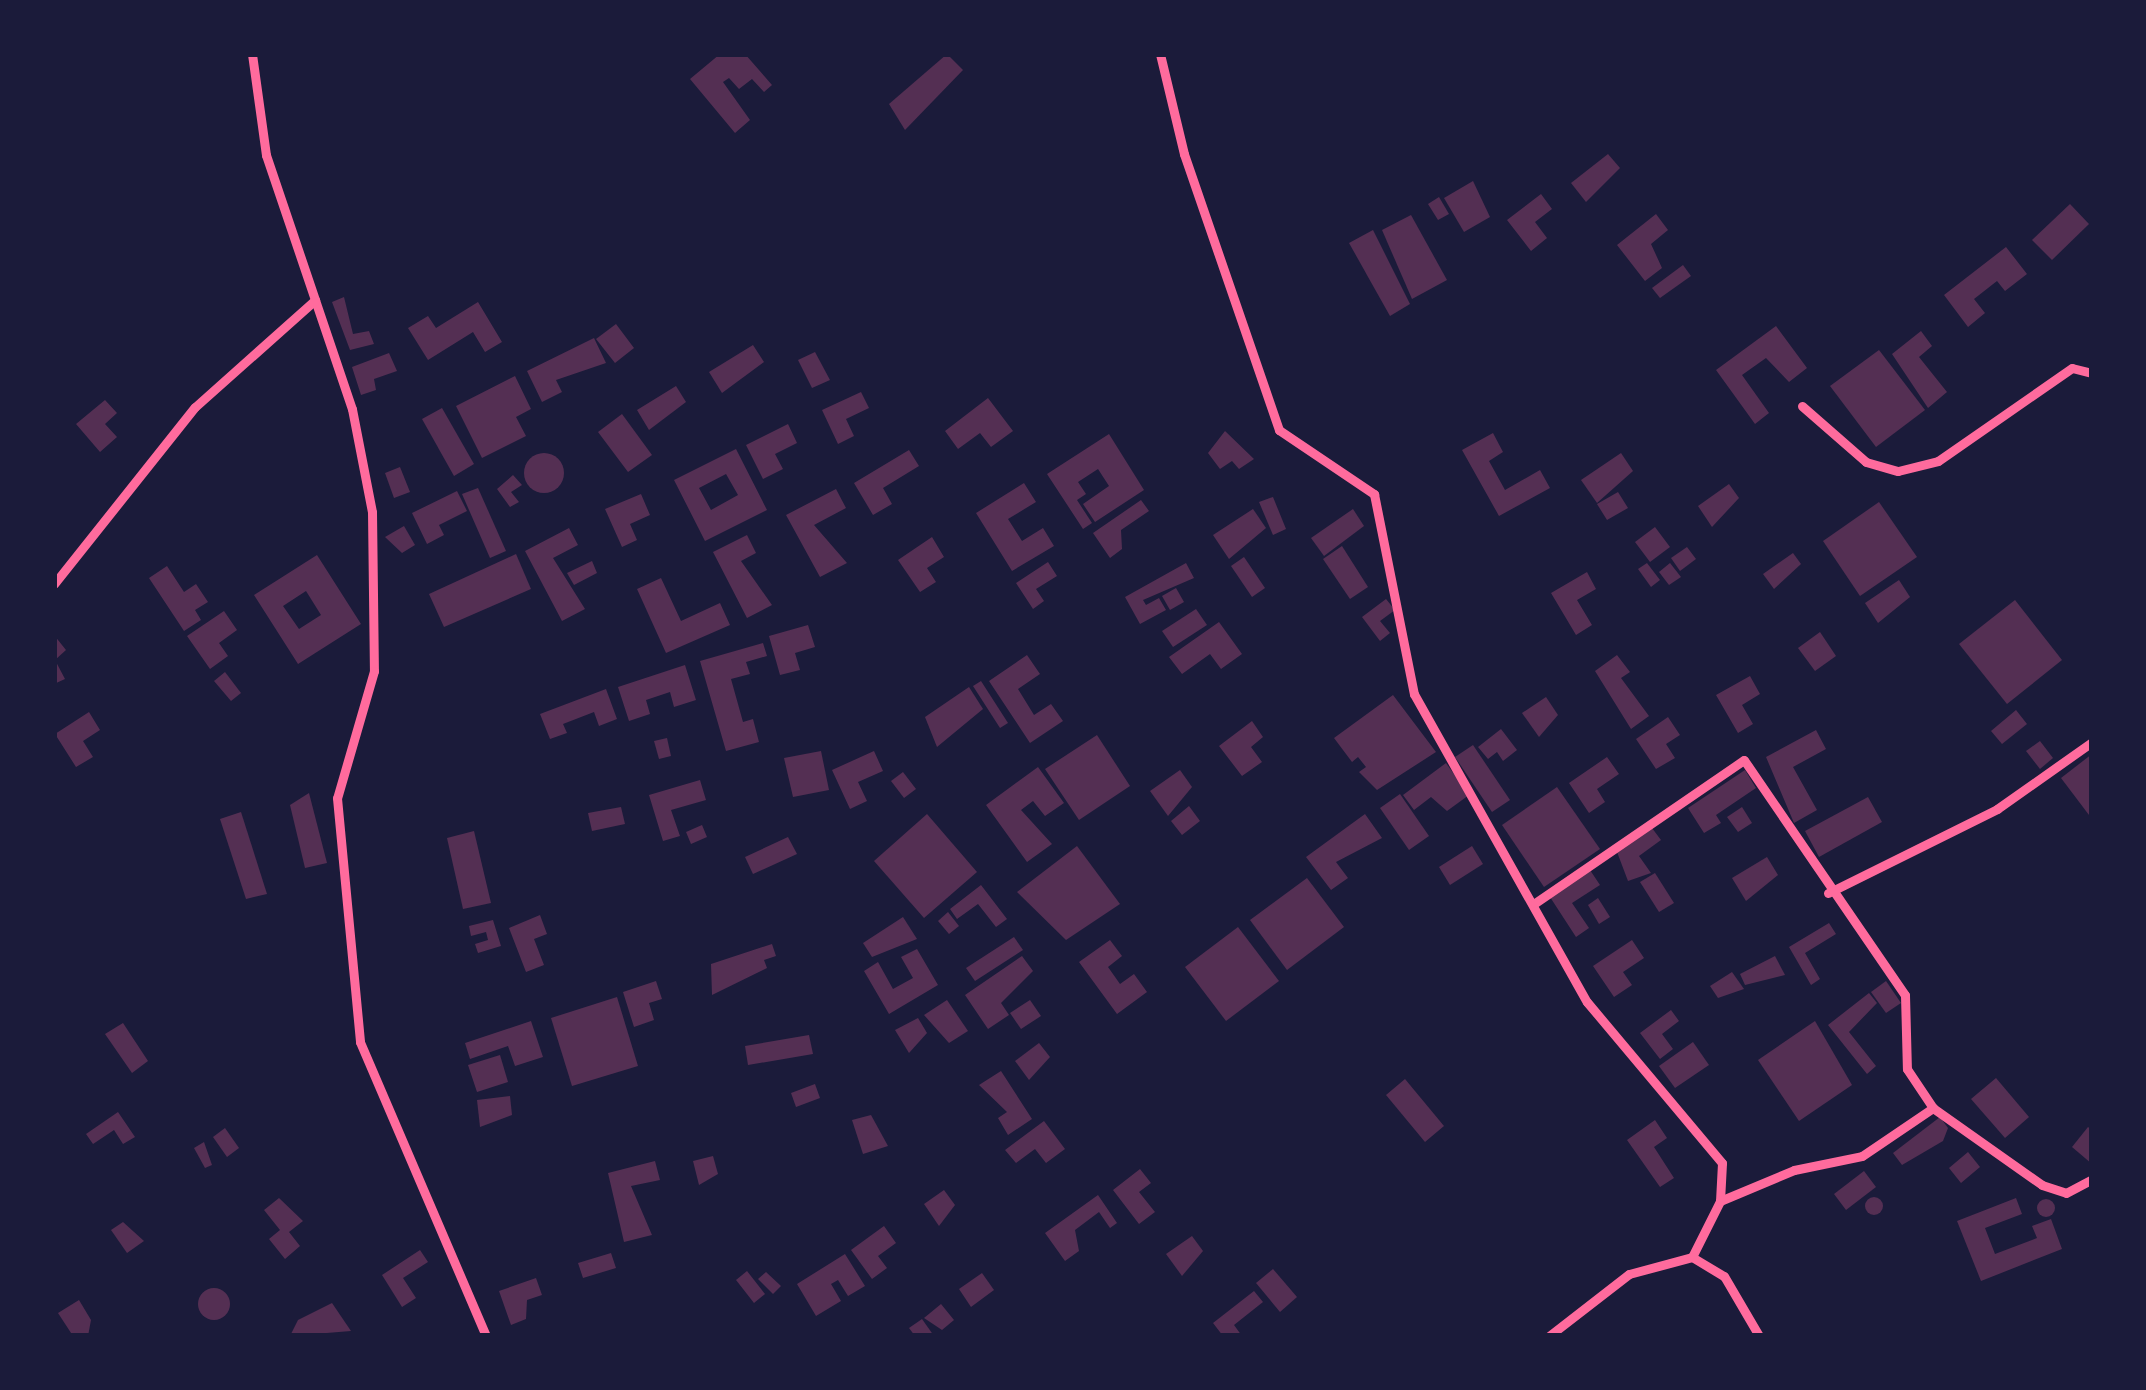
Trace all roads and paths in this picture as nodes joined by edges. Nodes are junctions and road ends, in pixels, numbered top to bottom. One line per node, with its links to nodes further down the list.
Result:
1 (252, 54): 3 (street)
2 (1160, 54): 9 (street)
3 (315, 300): 6 (street); 14 (street)
4 (2092, 374): 5 (street)
5 (1802, 406)
6 (54, 584)
7 (2092, 742): 8 (street)
8 (1828, 892): 9 (street); 10 (street)
9 (1534, 903): 12 (street)
10 (1933, 1108): 11 (street); 12 (street)
11 (2092, 1179)
12 (1720, 1201): 13 (street)
13 (1693, 1257): 15 (street); 16 (street)
14 (486, 1336)
15 (1549, 1336)
16 (1759, 1336)

